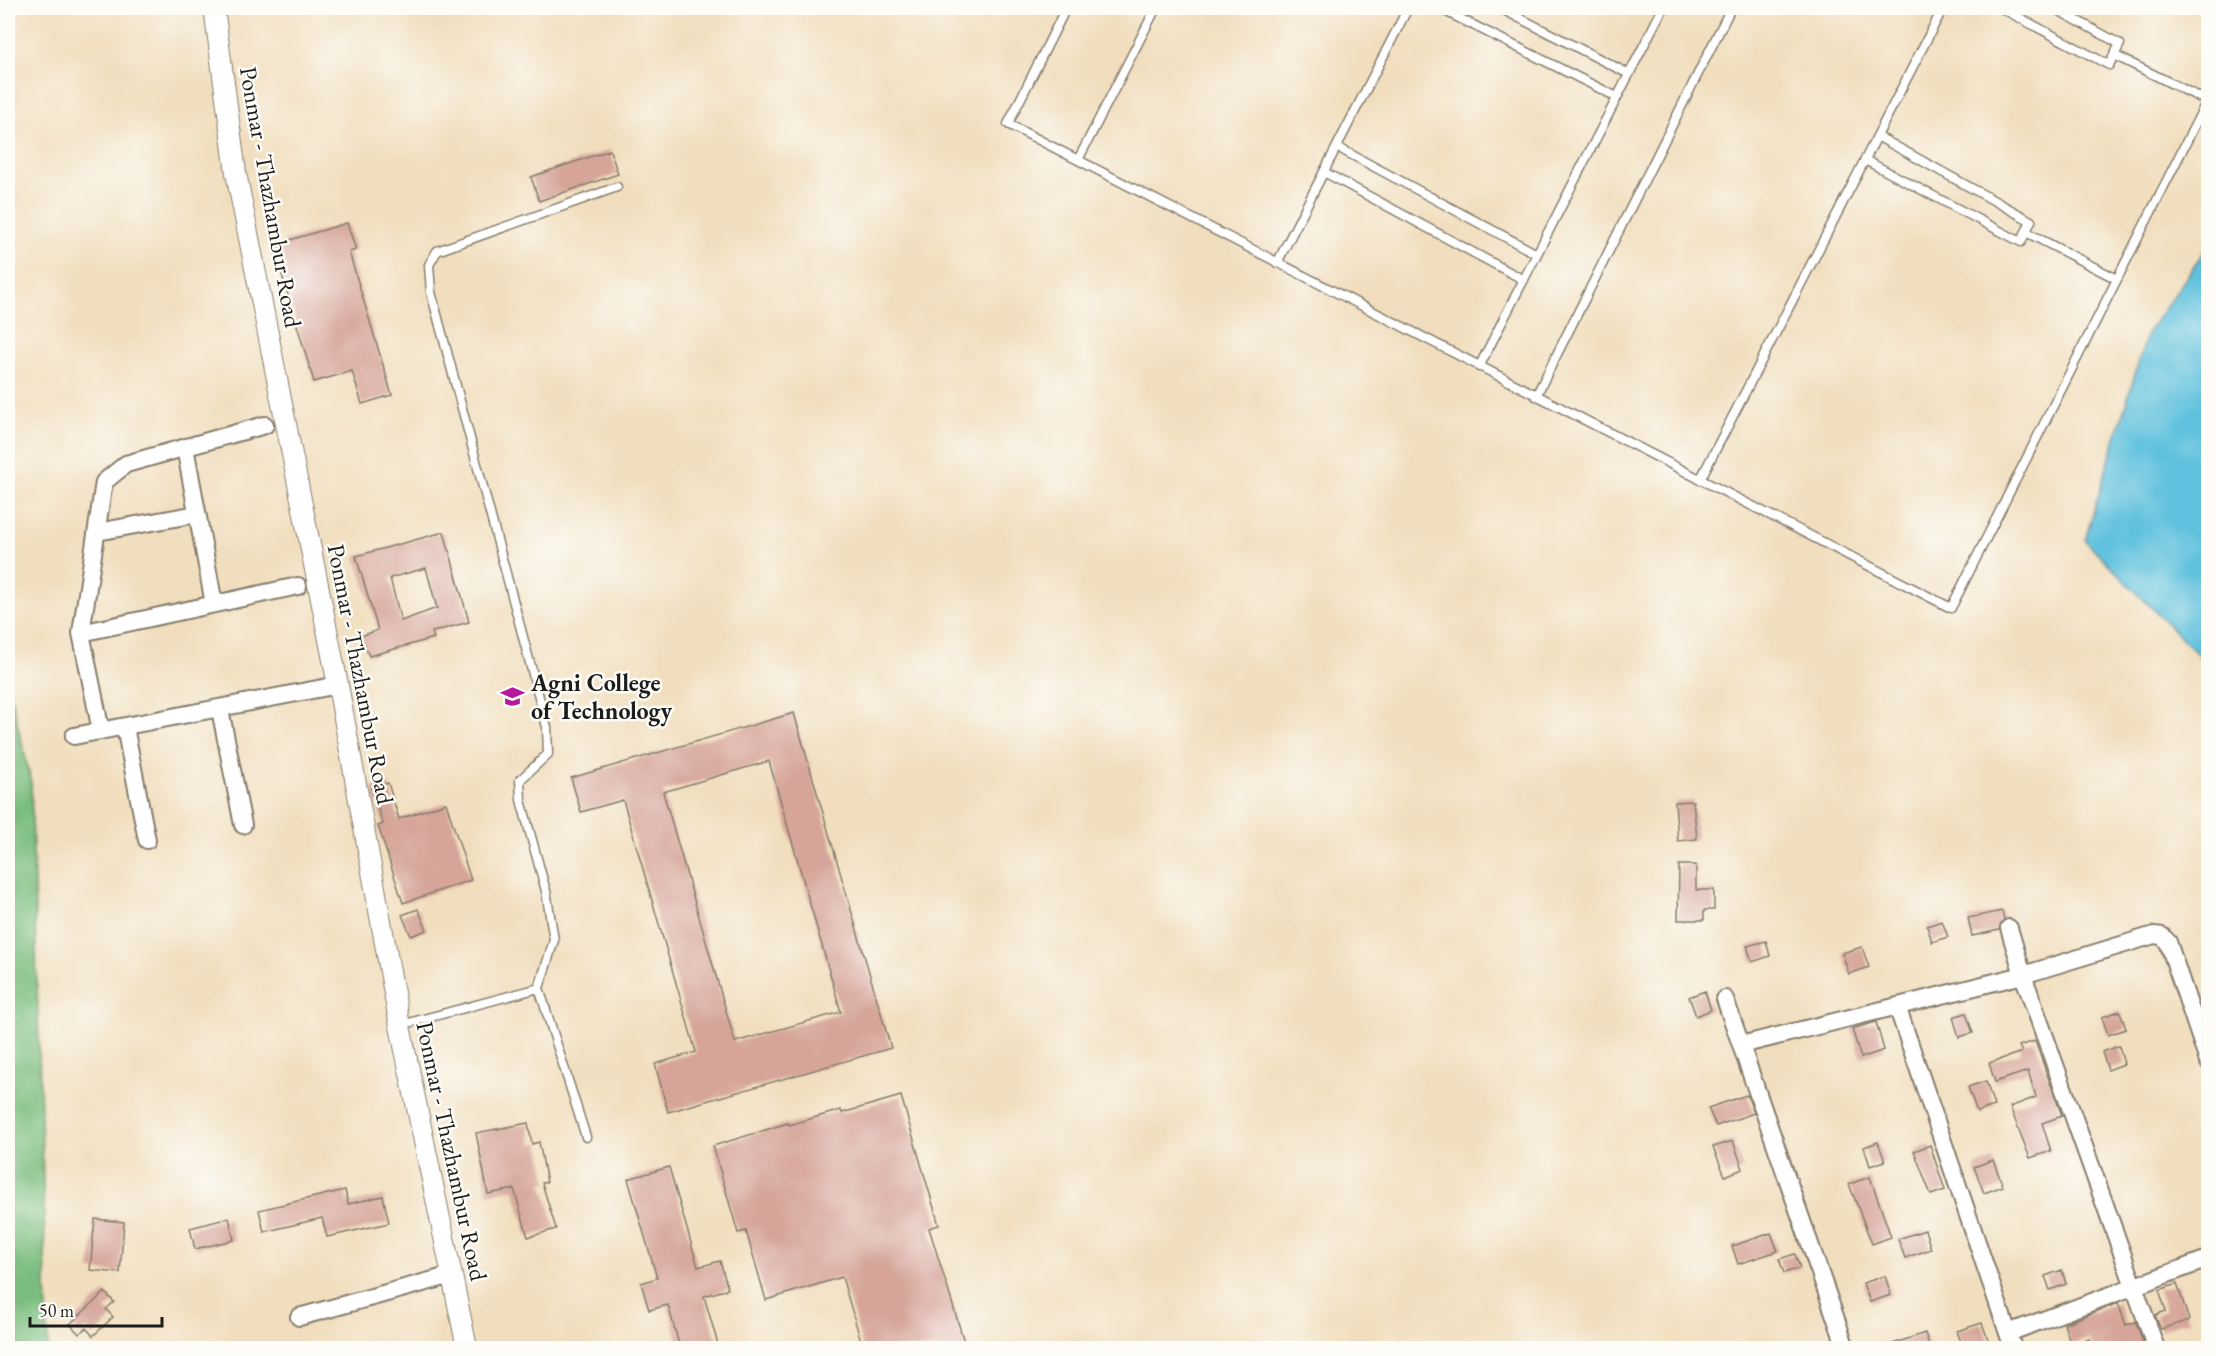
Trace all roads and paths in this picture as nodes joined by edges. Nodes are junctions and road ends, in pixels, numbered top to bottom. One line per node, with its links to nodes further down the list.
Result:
1 (214, 8): 37 (street, Ponmar - Thazhambur Road)
2 (1066, 8): 18 (lane)
3 (1156, 8): 18 (lane)
4 (1408, 8): 17 (lane)
5 (1439, 8): 14 (lane)
6 (1500, 8): 13 (lane)
7 (1663, 8): 13 (lane)
8 (1731, 8): 28 (lane)
9 (1943, 8): 16 (lane)
10 (2001, 8): 12 (lane)
11 (2054, 8): 12 (lane)
12 (2114, 55): 15 (lane)
13 (1629, 74): 14 (lane)
14 (1617, 97): 23 (lane)
15 (2208, 100): 25 (lane)
16 (1877, 136): 19 (lane); 22 (lane)
17 (1337, 147): 20 (lane); 23 (lane)
18 (1078, 160): 24 (lane)
19 (1865, 160): 22 (lane); 31 (lane)
20 (1324, 172): 24 (lane); 26 (lane)
21 (617, 188): 46 (lane)
22 (2026, 232): 25 (lane)
23 (1537, 254): 26 (lane)
24 (1277, 263): 27 (lane)
25 (2117, 279): 31 (lane)
26 (1524, 280): 27 (lane)
27 (1479, 367): 28 (lane)
28 (1536, 396): 31 (lane)
29 (265, 425): 30 (street)
30 (185, 447): 32 (street); 33 (street)
31 (1700, 480)
32 (197, 514): 33 (street); 35 (street)
33 (97, 532): 36 (street)
34 (298, 586): 35 (street)
35 (214, 604): 36 (street)
36 (81, 633): 40 (street)
37 (338, 685): 38 (street); 49 (street, Ponmar - Thazhambur Road)
38 (220, 709): 39 (street); 42 (street)
39 (125, 727): 40 (street); 43 (street)
40 (101, 731): 41 (street)
41 (74, 736)
42 (243, 825)
43 (147, 840)
44 (2009, 928): 45 (street)
45 (2023, 975): 48 (street); 51 (street); 55 (street)
46 (539, 988): 49 (lane); 52 (lane)
47 (1725, 999): 50 (street)
48 (1897, 1006): 50 (street); 57 (street)
49 (400, 1026): 54 (street, Ponmar - Thazhambur Road)
50 (1741, 1045): 59 (street)
51 (2208, 1061)
52 (586, 1137)
53 (2208, 1259): 55 (street)
54 (452, 1275): 56 (street); 58 (street, Ponmar - Thazhambur Road)
55 (2133, 1286): 57 (street); 60 (street)
56 (299, 1317)
57 (2010, 1341)
58 (467, 1348)
59 (1846, 1348)
60 (2156, 1348)

